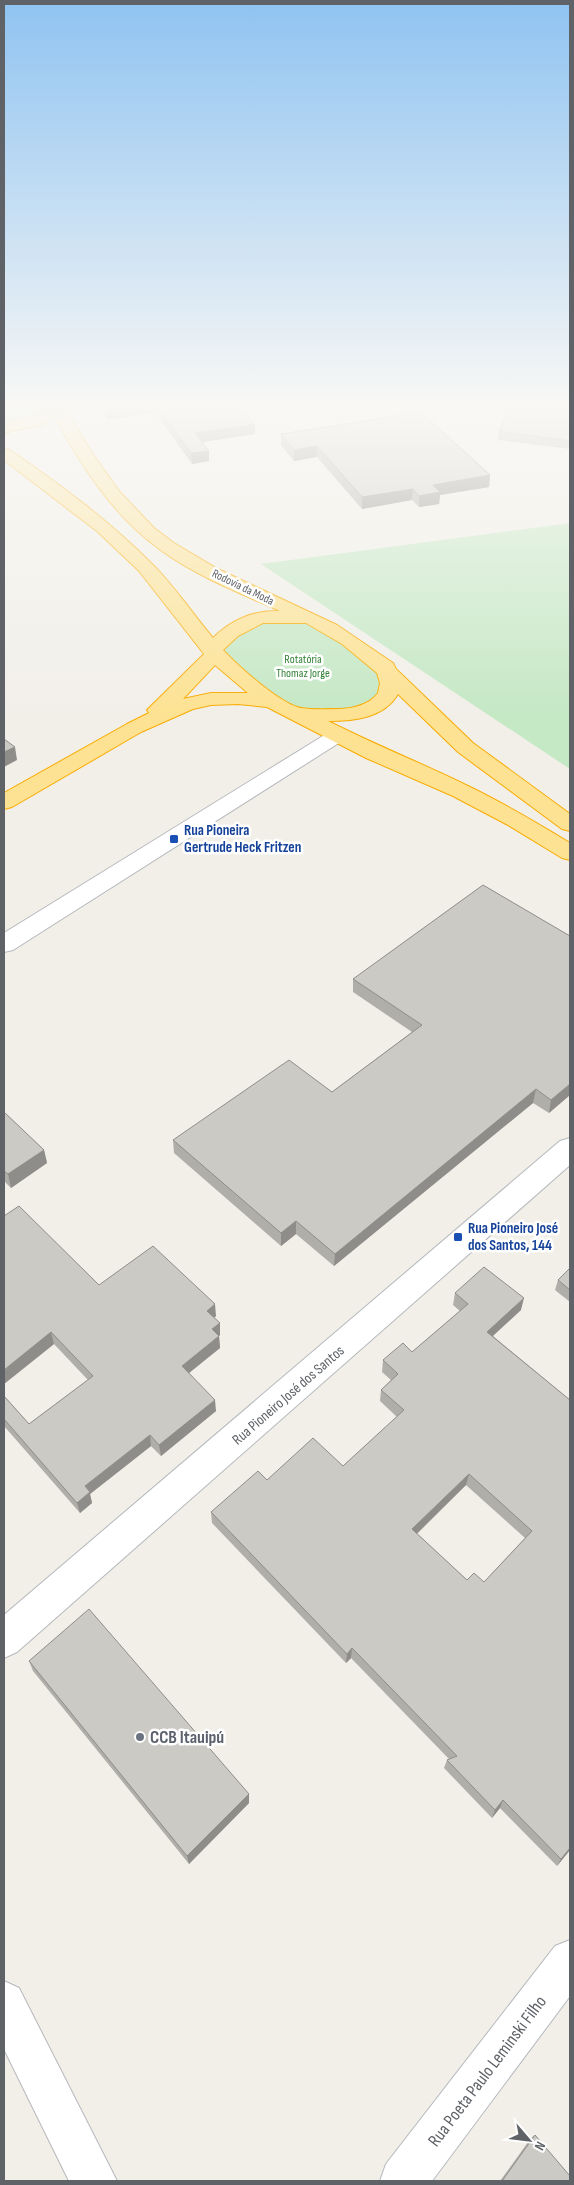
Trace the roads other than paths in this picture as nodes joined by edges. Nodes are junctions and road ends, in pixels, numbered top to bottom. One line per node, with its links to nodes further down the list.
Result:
1 (82, 511): 4 (highway)
2 (128, 511): 3 (highway, Rodovia da Moda)
3 (319, 623): 4 (highway); 5 (highway)
4 (214, 652): 6 (highway); 7 (highway)
5 (386, 667): 6 (highway); 10 (highway)
6 (278, 704): 7 (highway); 8 (highway)
7 (134, 728): 9 (highway)
8 (338, 735): 11 (highway); 12 (street)
9 (4, 802)
10 (570, 824)
11 (570, 853)
12 (4, 944)
13 (570, 1149): 14 (street, Rua Pioneiro José dos Santos)
14 (4, 1639)
15 (570, 1961): 18 (street, Rua Poeta Paulo Leminski Filho)
16 (4, 2003): 17 (street)
17 (94, 2181)
18 (403, 2181)

